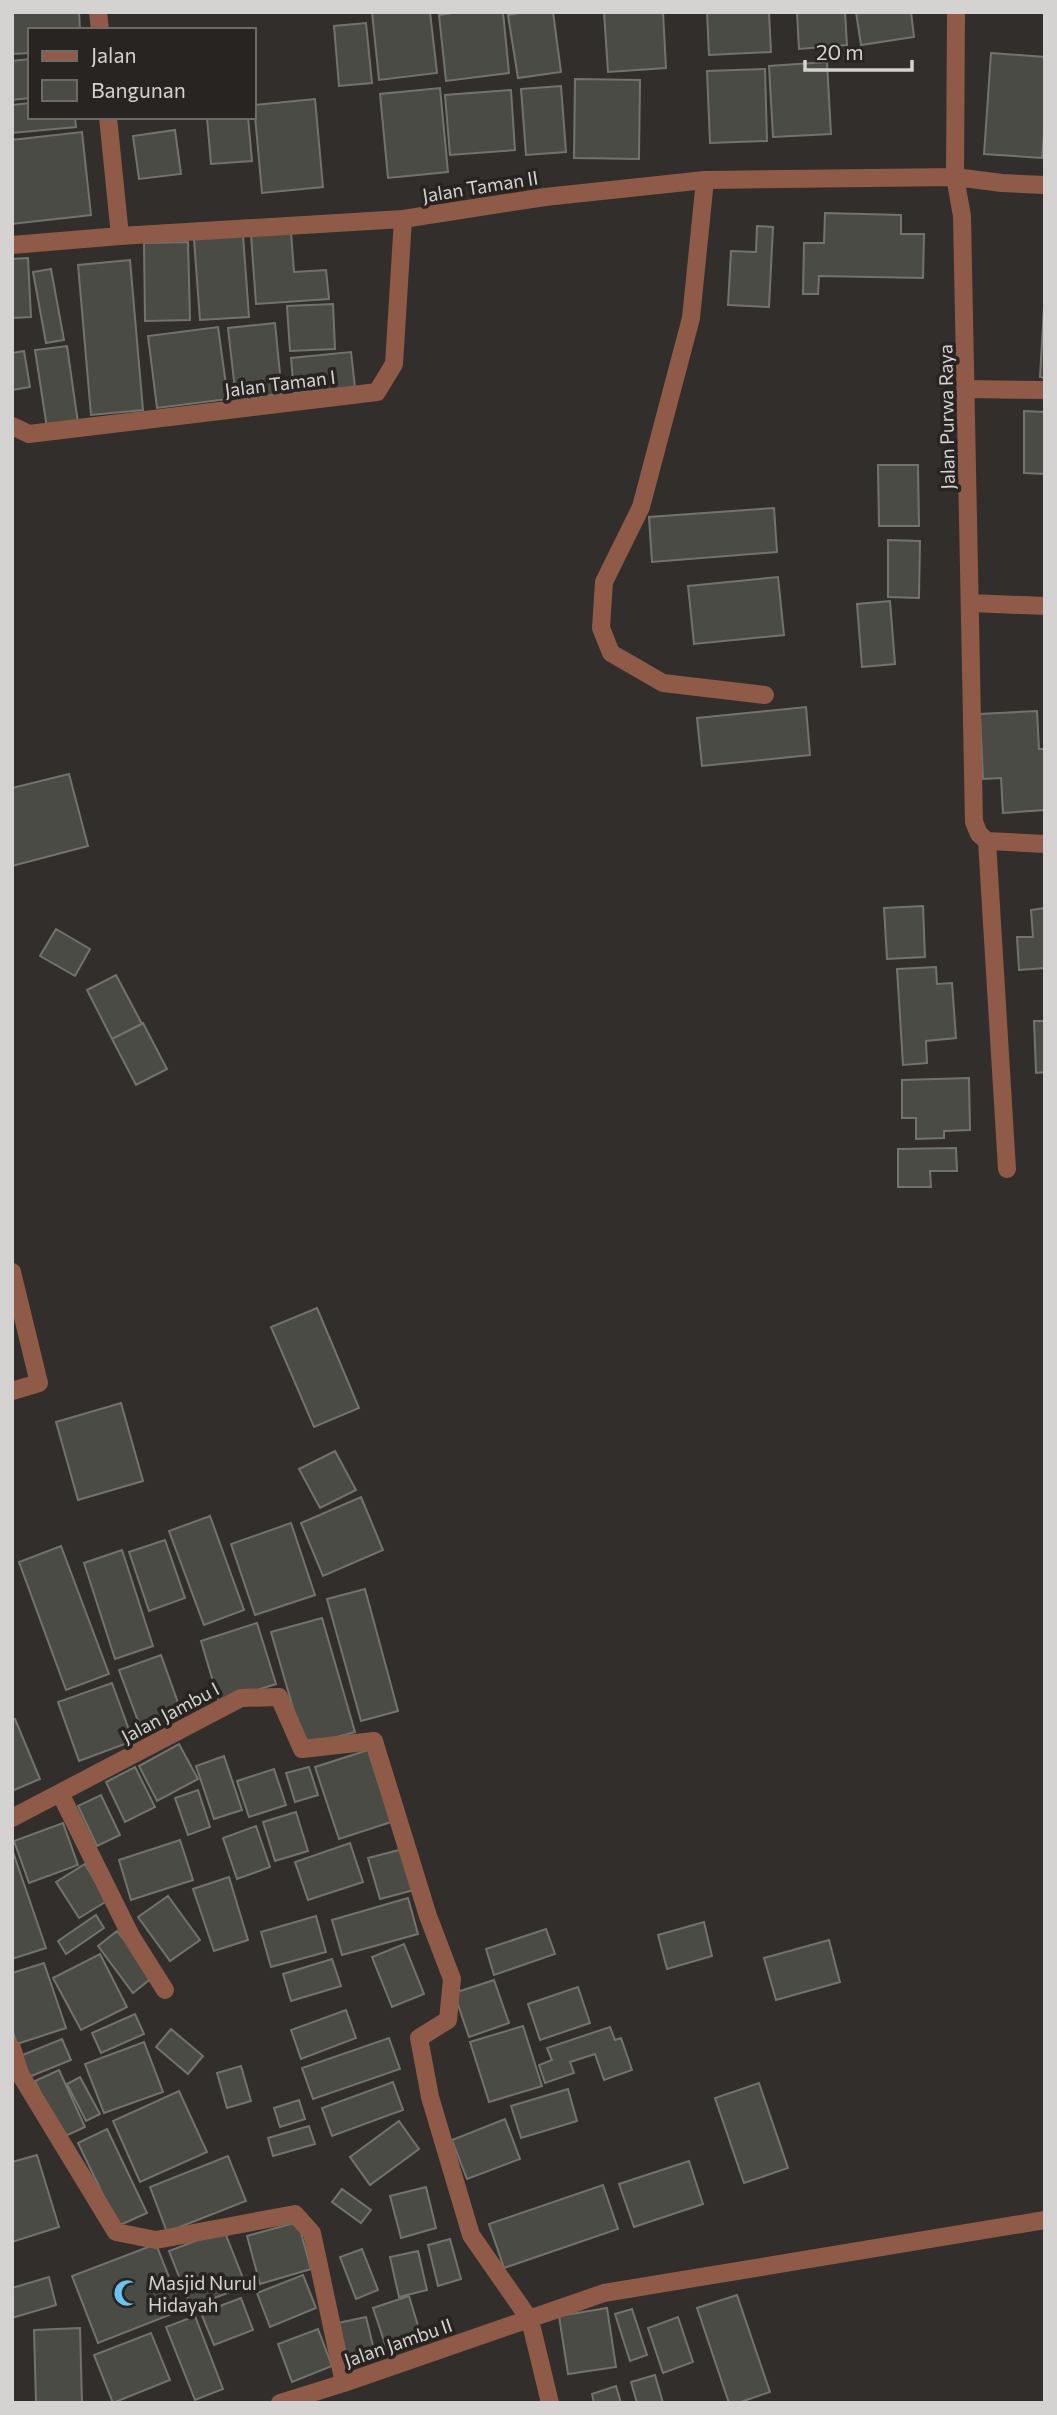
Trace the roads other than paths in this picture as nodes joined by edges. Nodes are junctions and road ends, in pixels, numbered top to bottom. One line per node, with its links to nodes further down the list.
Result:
1 (105, 12): 3 (street)
2 (956, 12): 5 (street, Jalan Purwa Raya)
3 (98, 13)
4 (108, 119): 9 (street)
5 (955, 177): 6 (street, Jalan Taman II); 7 (street, Jalan Taman II); 11 (street, Jalan Purwa Raya)
6 (705, 180): 8 (street, Jalan Taman II); 16 (street)
7 (1045, 186)
8 (403, 219): 9 (street, Jalan Taman II); 13 (street, Jalan Taman I)
9 (120, 236): 10 (street, Jalan Taman II)
10 (12, 245)
11 (966, 389): 12 (street); 14 (street, Jalan Purwa Raya)
12 (1045, 390)
13 (12, 426)
14 (971, 603): 15 (street); 17 (street, Jalan Purwa Raya)
15 (1045, 606)
16 (765, 695)
17 (987, 841): 18 (street); 19 (street)
18 (1045, 844)
19 (1007, 1169)
20 (12, 1272): 21 (street)
21 (12, 1391)
22 (60, 1793): 23 (street, Jalan Jambu I); 24 (street); 27 (street, Jalan Jambu I)
23 (12, 1818)
24 (165, 1990)
25 (12, 2048): 28 (street)
26 (1045, 2220): 27 (street, Jalan Jambu II)
27 (530, 2320): 28 (street, Jalan Jambu II); 30 (street)
28 (344, 2383): 29 (street, Jalan Jambu II)
29 (280, 2403)
30 (550, 2403)

